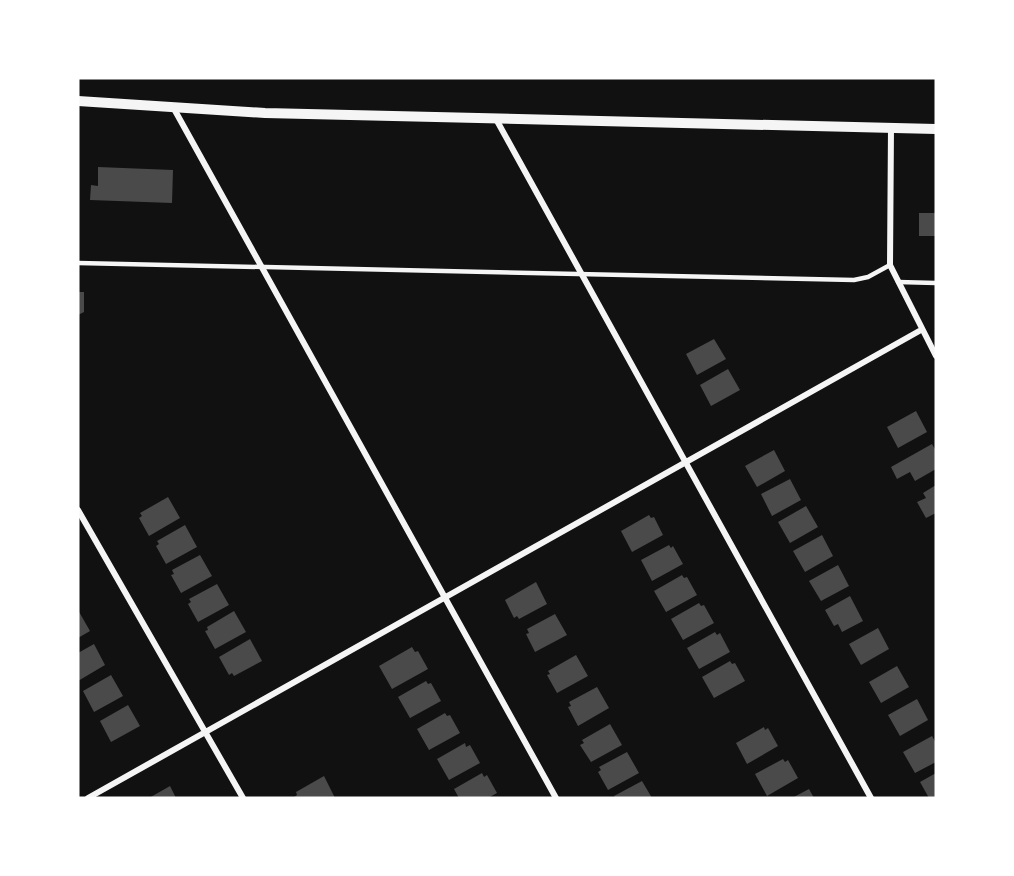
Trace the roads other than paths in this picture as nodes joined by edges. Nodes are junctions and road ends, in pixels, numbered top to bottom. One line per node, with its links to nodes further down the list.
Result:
1 (78, 101): 2 (street)
2 (173, 107): 3 (street); 8 (street)
3 (495, 119): 4 (street); 9 (street)
4 (891, 128): 5 (street); 7 (street)
5 (936, 129)
6 (78, 263): 8 (lane)
7 (890, 265): 9 (lane); 10 (street)
8 (261, 267): 9 (lane); 16 (street)
9 (580, 273): 14 (street)
10 (898, 282): 11 (lane); 12 (street)
11 (936, 282)
12 (921, 330): 13 (street); 14 (street)
13 (936, 356)
14 (684, 463): 16 (street); 21 (street)
15 (78, 510): 17 (street)
16 (444, 598): 17 (street); 20 (street)
17 (206, 732): 18 (street); 19 (street)
18 (88, 798)
19 (243, 798)
20 (556, 798)
21 (871, 798)

